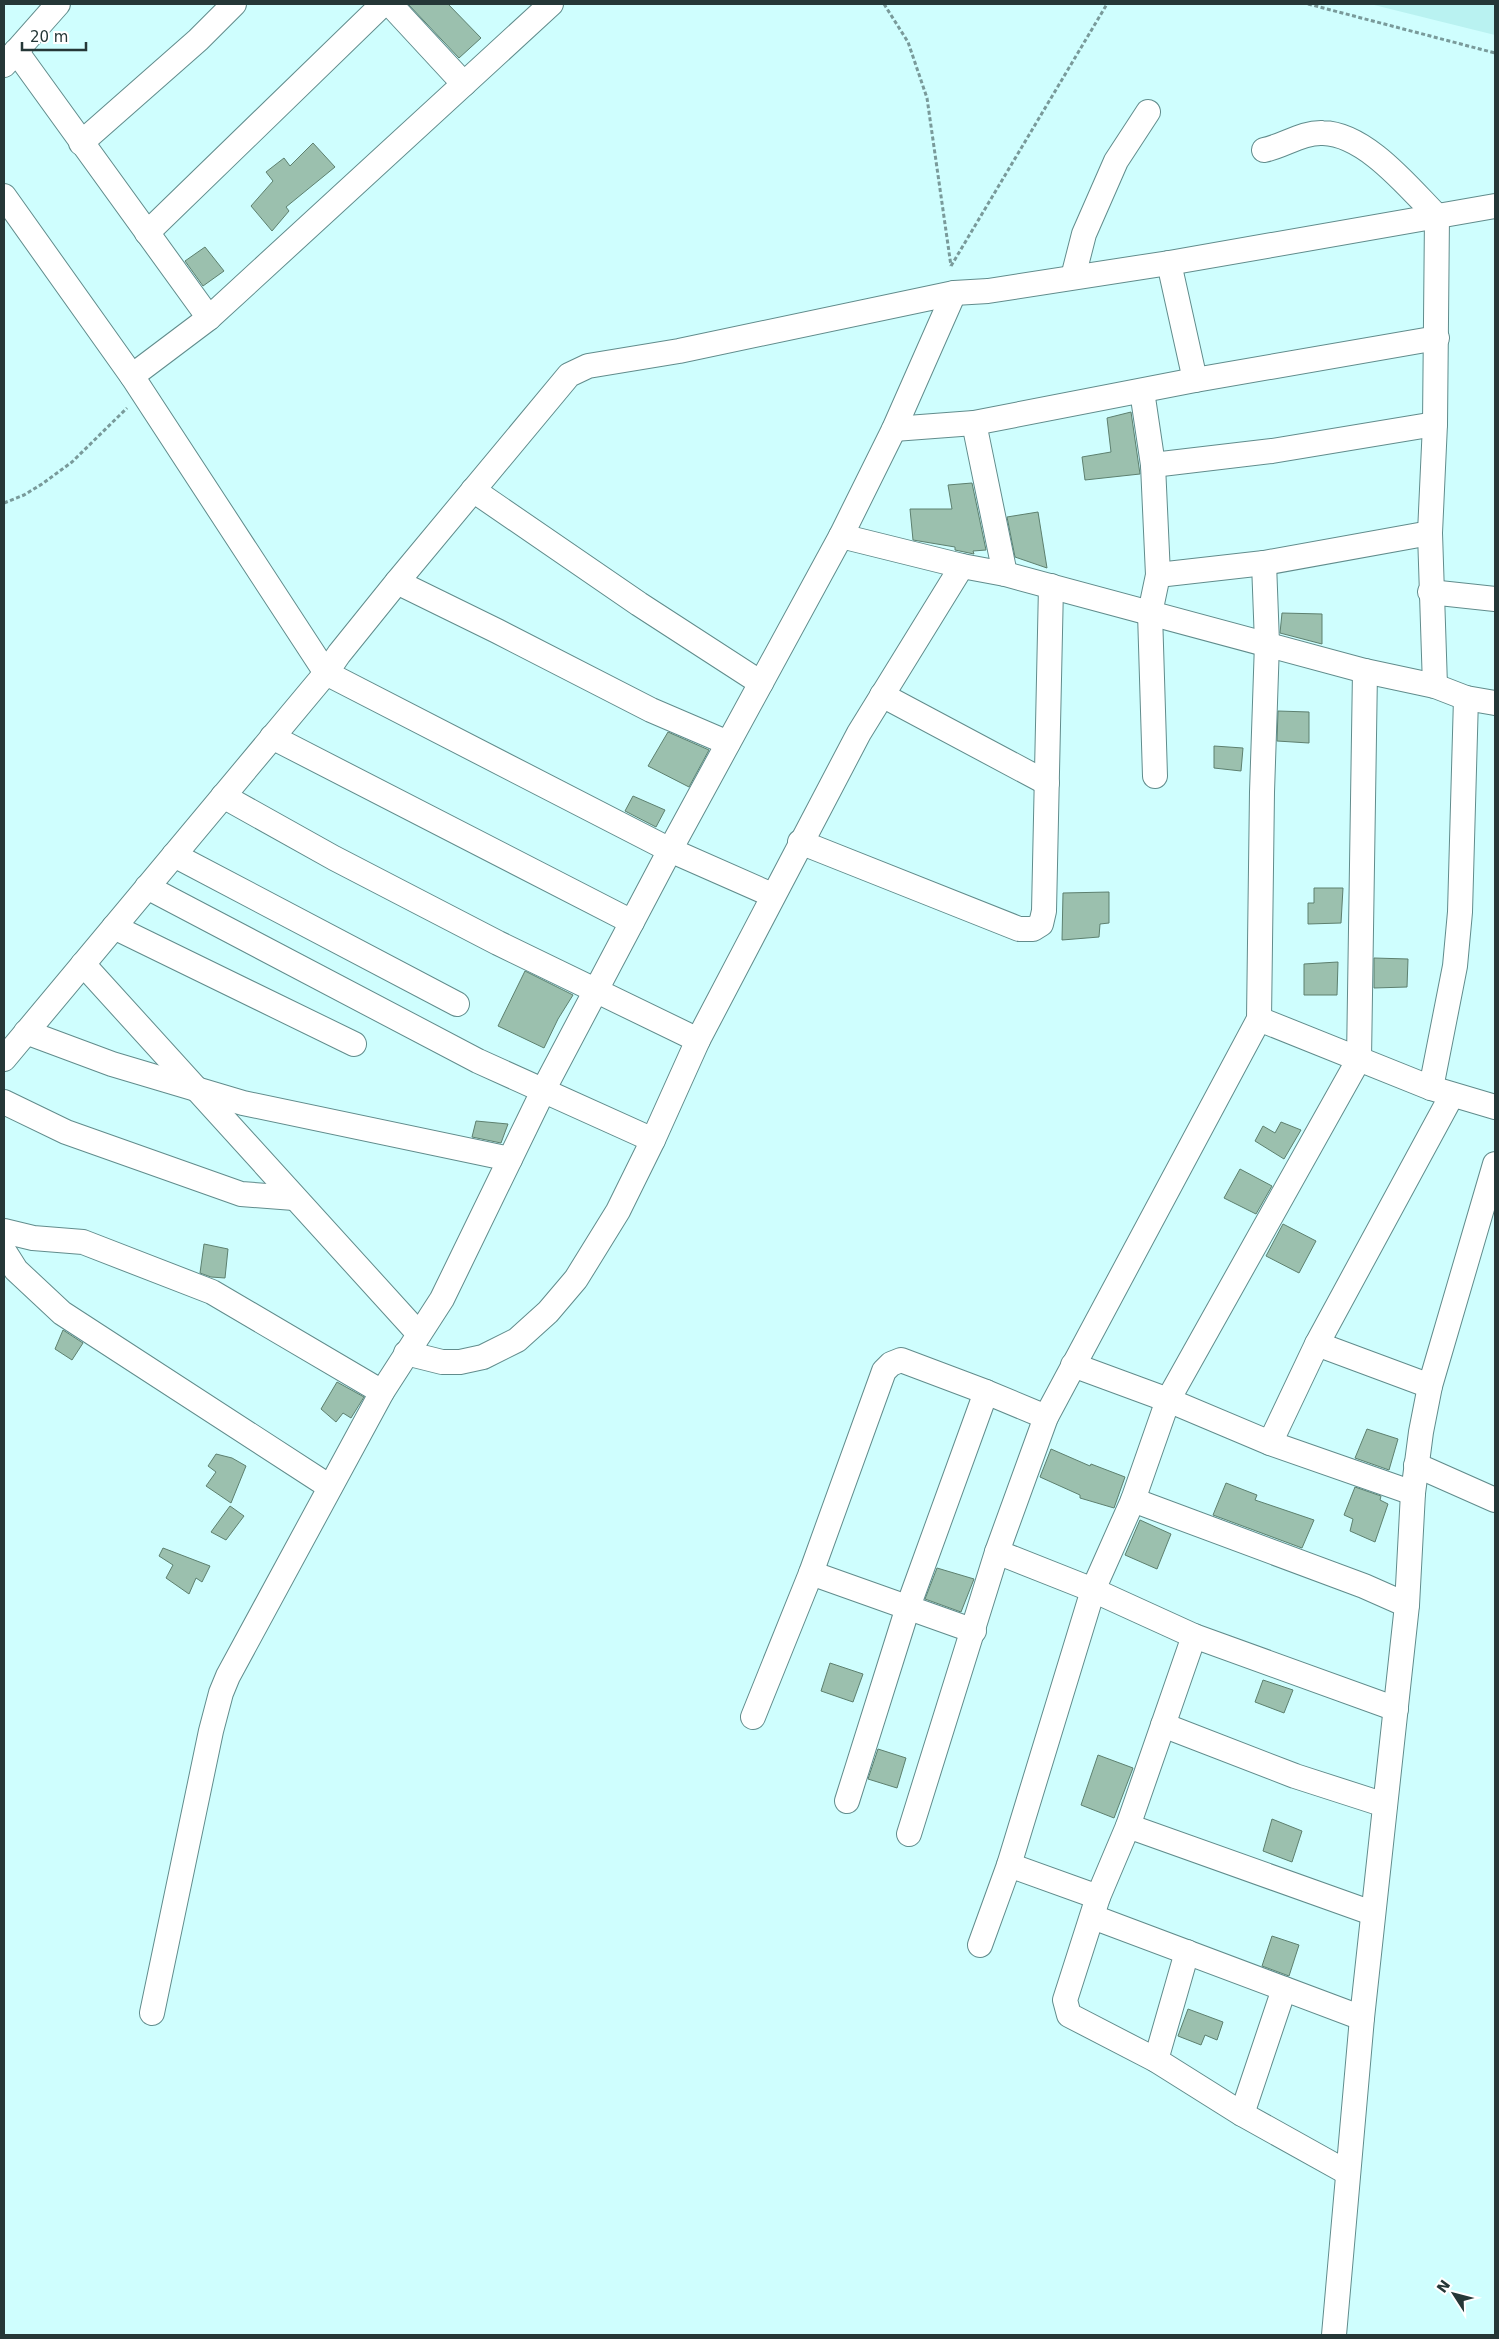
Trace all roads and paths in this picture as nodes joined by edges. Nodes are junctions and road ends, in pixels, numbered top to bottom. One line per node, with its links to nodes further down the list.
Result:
1 (58, 4): 10 (street)
2 (234, 4): 13 (street)
3 (383, 4): 18 (street)
4 (390, 4): 11 (street)
5 (551, 4): 11 (street)
6 (884, 4): 20 (path)
7 (1107, 4): 20 (path)
8 (1308, 4): 9 (path)
9 (1495, 53)
10 (10, 58): 13 (street)
11 (464, 84): 23 (street)
12 (1148, 112): 21 (street)
13 (81, 143): 18 (street)
14 (1264, 150): 17 (street)
15 (4, 196): 26 (street)
16 (1495, 206): 17 (street)
17 (1437, 216): 19 (street); 24 (street)
18 (147, 233): 23 (street)
19 (1169, 262): 21 (street); 25 (street)
20 (951, 266): 22 (path)
21 (1073, 277): 22 (street)
22 (954, 293): 30 (street); 32 (street)
23 (209, 318): 26 (street)
24 (1437, 338): 25 (street); 29 (street)
25 (1195, 380): 27 (street)
26 (138, 385): 33 (path); 47 (street)
27 (1142, 391): 28 (street); 31 (street)
28 (974, 423): 30 (street); 38 (street)
29 (1435, 424): 31 (street); 34 (street)
30 (894, 429): 35 (street)
31 (1154, 465): 39 (street)
32 (473, 490): 40 (street); 48 (street)
33 (4, 503)
34 (1430, 533): 36 (street); 42 (street)
35 (841, 536): 37 (street); 48 (street)
36 (1264, 563): 39 (street); 45 (street)
37 (962, 566): 38 (street); 50 (street)
38 (1005, 574): 41 (street)
39 (1158, 575): 44 (street)
40 (397, 582): 47 (street); 54 (street)
41 (1051, 586): 44 (street); 56 (street)
42 (1430, 592): 43 (street); 49 (street)
43 (1495, 599)
44 (1150, 613): 45 (street); 55 (street)
45 (1267, 643): 46 (street); 68 (street)
46 (1365, 670): 49 (street); 72 (street)
47 (326, 673): 53 (street); 59 (street)
48 (761, 683): 54 (street)
49 (1435, 686): 51 (street)
50 (882, 694): 56 (street); 58 (street)
51 (1466, 698): 52 (street); 75 (street)
52 (1495, 703)
53 (272, 737): 57 (street); 63 (street)
54 (728, 742): 59 (street)
55 (1155, 776)
56 (1047, 783): 58 (street)
57 (223, 796): 60 (street); 66 (street)
58 (800, 842): 62 (street)
59 (670, 850): 62 (street); 63 (street)
60 (174, 855): 61 (street); 67 (street)
61 (147, 887): 64 (street); 74 (street)
62 (772, 895): 69 (street)
63 (632, 922): 66 (street)
64 (114, 927): 65 (street); 70 (street)
65 (83, 964): 71 (street); 73 (street)
66 (596, 989): 69 (street); 74 (street)
67 (457, 1004)
68 (1260, 1019): 72 (street); 86 (street)
69 (698, 1040): 78 (street)
70 (354, 1044)
71 (11, 1046): 73 (street)
72 (1359, 1060): 75 (street); 90 (street)
73 (194, 1087): 79 (street); 81 (street)
74 (544, 1090): 78 (street); 79 (street)
75 (1441, 1092): 77 (street); 85 (street)
76 (4, 1102): 81 (street)
77 (1495, 1107)
78 (653, 1140): 84 (street)
79 (510, 1159): 84 (street)
80 (1495, 1164): 87 (street)
81 (294, 1198): 84 (street)
82 (4, 1231): 88 (street)
83 (4, 1251): 94 (street)
84 (413, 1343): 88 (street)
85 (1317, 1344): 87 (street); 92 (street)
86 (1073, 1365): 90 (street); 91 (street)
87 (1430, 1386): 93 (street)
88 (382, 1392): 94 (street)
89 (986, 1392): 91 (street); 99 (street); 102 (street)
90 (1168, 1400): 92 (street); 96 (street)
91 (1046, 1417): 98 (street)
92 (1270, 1443): 95 (street)
93 (1416, 1465): 95 (street); 97 (street)
94 (330, 1487): 118 (street)
95 (1413, 1493): 101 (street)
96 (1133, 1500): 100 (street); 101 (street)
97 (1495, 1500)
98 (997, 1552): 100 (street); 103 (street)
99 (811, 1573): 102 (street); 106 (street)
100 (1093, 1590): 104 (street); 112 (street)
101 (1407, 1605): 105 (street)
102 (908, 1607): 103 (street); 108 (street)
103 (974, 1631): 111 (street)
104 (1194, 1636): 105 (street); 107 (street)
105 (1396, 1709): 109 (street)
106 (753, 1717)
107 (1163, 1725): 109 (street); 110 (street)
108 (847, 1801)
109 (1386, 1805): 114 (street)
110 (1128, 1826): 113 (street); 114 (street)
111 (908, 1834)
112 (1009, 1865): 113 (street); 115 (street)
113 (1095, 1907): 116 (street); 120 (street)
114 (1372, 1913): 119 (street)
115 (980, 1945)
116 (1186, 1952): 117 (street); 120 (street)
117 (1284, 1989): 119 (street); 121 (street)
118 (152, 2013)
119 (1362, 2018): 122 (street)
120 (1156, 2060): 121 (street)
121 (1242, 2114): 122 (street)
122 (1348, 2173): 123 (street)
123 (1334, 2335)

